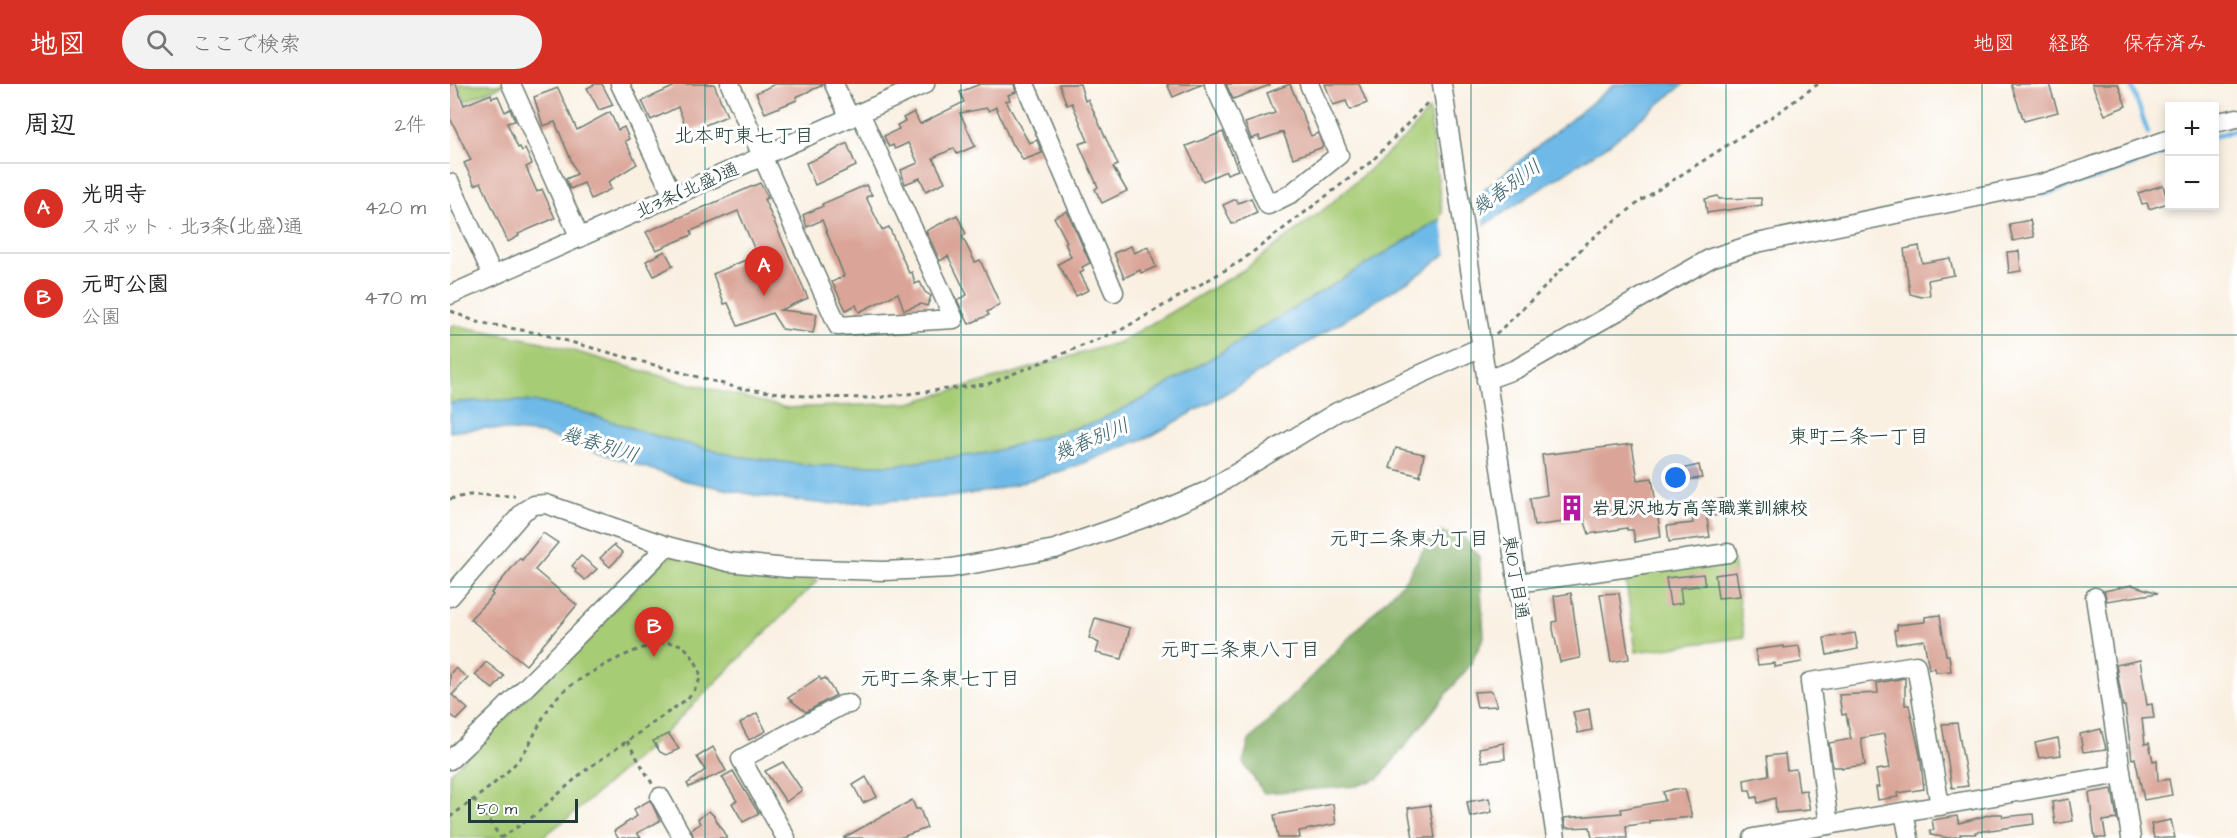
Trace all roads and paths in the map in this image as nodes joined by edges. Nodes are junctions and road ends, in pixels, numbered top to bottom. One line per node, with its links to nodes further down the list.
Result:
1 (511, 84): 18 (street)
2 (620, 84): 17 (street)
3 (730, 84): 15 (street)
4 (834, 84): 11 (street)
5 (925, 84): 11 (street, 北3条(北盛)通)
6 (1025, 84): 20 (street)
7 (1214, 84): 8 (street)
8 (1309, 84)
9 (1818, 84): 23 (path)
10 (1443, 86): 22 (path); 23 (street, 東10丁目通)
11 (855, 115): 15 (street, 北3条(北盛)通); 15 (street)
12 (2237, 118): 13 (street)
13 (2219, 122)
14 (2165, 140): 24 (street)
15 (763, 156): 17 (street, 北3条(北盛)通)
16 (450, 183): 19 (street)
17 (673, 196): 18 (street, 北3条(北盛)通)
18 (580, 238): 19 (street, 北3条(北盛)通)
19 (493, 276): 21 (street, 北3条(北盛)通)
20 (1114, 291)
21 (450, 295)
22 (450, 310)
23 (1481, 347): 24 (street, 東10丁目通); 27 (street)
24 (1486, 380): 29 (street, 東10丁目通)
25 (521, 497): 26 (path)
26 (450, 499)
27 (667, 546): 30 (street); 34 (street)
28 (1728, 553): 29 (street)
29 (1517, 583): 45 (street, 東10丁目通)
30 (450, 597)
31 (2095, 597): 35 (street)
32 (849, 704): 44 (street)
33 (627, 741): 36 (path); 37 (path); 42 (path)
34 (450, 760)
35 (2121, 774): 38 (street); 48 (street)
36 (660, 796): 43 (street)
37 (474, 799): 40 (path); 42 (path)
38 (1940, 806): 39 (street); 41 (street)
39 (1904, 812): 41 (street); 47 (street)
40 (450, 817)
41 (1818, 830): 46 (street)
42 (501, 838)
43 (683, 838)
44 (786, 838)
45 (1556, 838)
46 (1753, 838)
47 (1909, 838)
48 (2131, 838)

